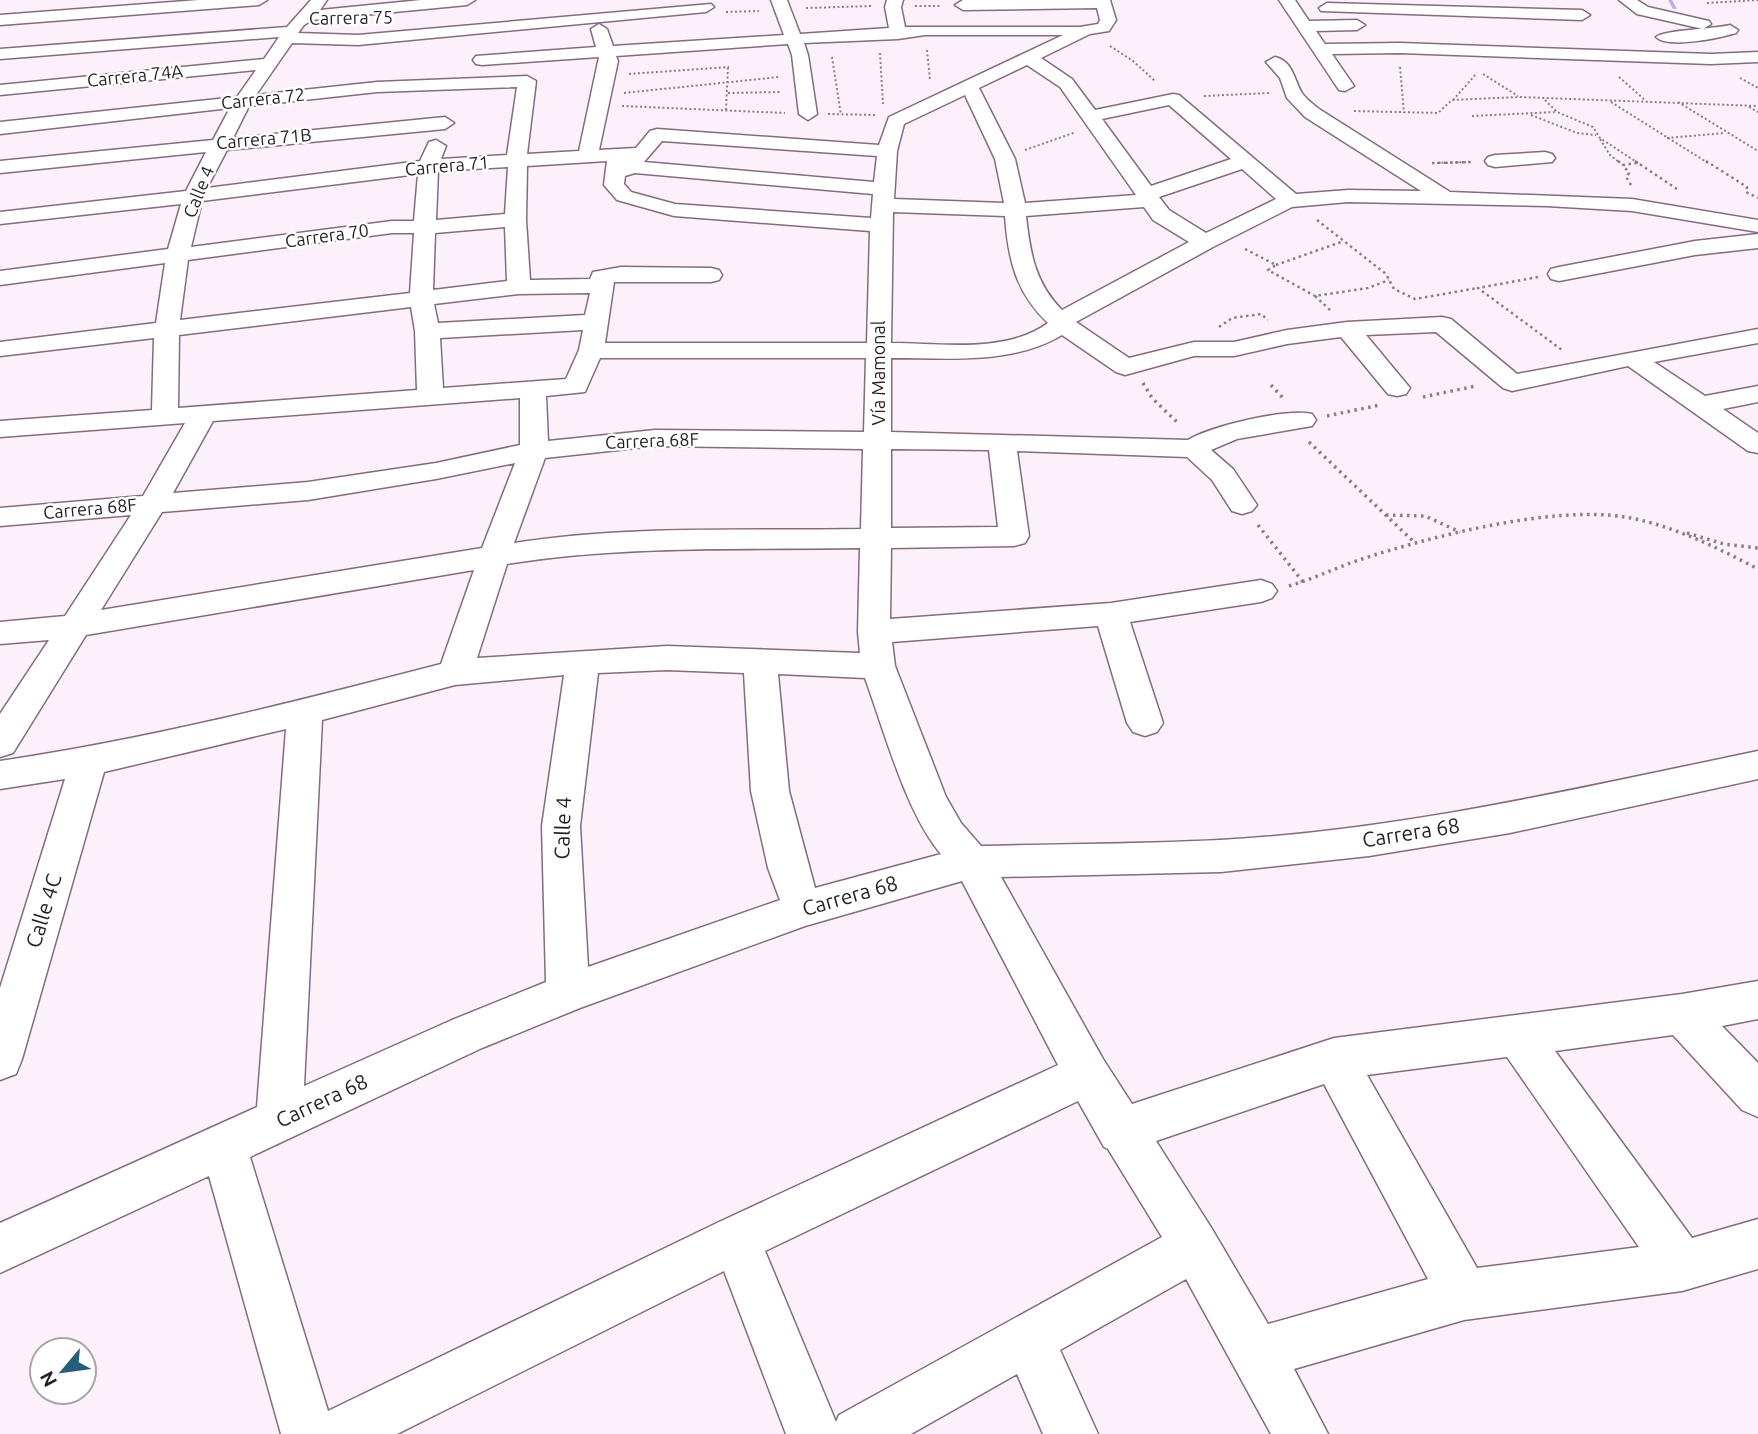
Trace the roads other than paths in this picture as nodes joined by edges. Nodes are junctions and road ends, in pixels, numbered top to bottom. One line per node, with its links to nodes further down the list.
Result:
1 (35, 0): 21 (street)
2 (259, 0): 8 (street)
3 (467, 0): 17 (street)
4 (483, 0): 28 (street)
5 (1533, 0): 19 (street)
6 (1627, 0): 33 (street)
7 (1103, 1): 11 (street); 31 (street, Vía Mamonal)
8 (209, 2): 21 (street); 38 (street)
9 (894, 3): 35 (street)
10 (962, 3): 11 (street); 29 (street)
11 (1035, 3): 30 (street)
12 (1289, 4): 13 (street); 25 (street)
13 (1341, 4): 15 (street); 24 (street)
14 (780, 5): 39 (street)
15 (1389, 5): 16 (street); 27 (street)
16 (1439, 5): 19 (street)
17 (313, 8): 34 (street, Calle 4)
18 (593, 9): 23 (street, Carrera 75); 28 (street, Carrera 75); 41 (street)
19 (1547, 13): 20 (street); 43 (street)
20 (1582, 15)
21 (26, 18): 22 (street); 50 (street)
22 (0, 20)
23 (709, 20): 39 (street); 41 (street)
24 (1353, 25): 25 (street); 26 (street)
25 (1303, 26): 40 (street)
26 (1378, 26)
27 (1404, 28)
28 (482, 29): 34 (street, Carrera 75)
29 (969, 30): 30 (street); 35 (street)
30 (1033, 30): 31 (street); 44 (street)
31 (1086, 30): 44 (street, Vía Mamonal)
32 (1430, 30): 42 (street)
33 (1730, 30): 36 (street); 37 (street)
34 (291, 34): 38 (street, Carrera 75); 48 (street, Calle 4)
35 (898, 34): 39 (street)
36 (1643, 36)
37 (1749, 36)
38 (208, 38): 49 (street); 50 (street, Carrera 75)
39 (792, 38): 57 (street)
40 (1319, 49): 42 (street); 53 (street)
41 (606, 50): 46 (street); 63 (street)
42 (1439, 50): 43 (street)
43 (1592, 54): 45 (street); 51 (street)
44 (1035, 55): 54 (street, Vía Mamonal); 58 (street)
45 (1758, 57)
46 (482, 60)
47 (1275, 62): 76 (street)
48 (271, 63): 49 (street, Carrera 74A); 55 (street, Calle 4)
49 (189, 71): 50 (street, Carrera 74A); 56 (street)
50 (4, 76)
51 (1619, 76)
52 (475, 81): 55 (street, Carrera 72); 59 (street); 65 (street, Carrera 72)
53 (1345, 86)
54 (971, 87): 62 (street, Vía Mamonal); 80 (street)
55 (243, 101): 56 (street, Carrera 72); 61 (street, Calle 4)
56 (167, 110): 60 (street, Carrera 72)
57 (808, 114)
58 (1094, 121): 66 (street); 75 (street)
59 (445, 123): 61 (street, Carrera 71B); 70 (street)
60 (0, 128)
61 (220, 143): 71 (street, Carrera 71B); 74 (street, Calle 4)
62 (887, 151): 69 (street); 79 (street, Vía Mamonal)
63 (588, 155): 65 (street, Carrera 71); 69 (street, Carrera 71)
64 (1545, 158): 68 (street)
65 (516, 160): 70 (street, Carrera 71); 83 (street)
66 (1247, 161): 75 (street); 78 (street)
67 (1495, 161): 68 (street)
68 (1516, 161): 77 (street)
69 (626, 163): 72 (street, Carrera 71); 81 (street)
70 (428, 166): 73 (street, Carrera 71); 85 (street)
71 (0, 167)
72 (719, 175): 79 (street, Carrera 71); 81 (street)
73 (332, 180): 74 (street, Carrera 71); 86 (street)
74 (193, 196): 82 (street, Carrera 71); 89 (street, Calle 4)
75 (1149, 197): 80 (street); 87 (street)
76 (1444, 197): 77 (street); 78 (street)
77 (1547, 200): 84 (street)
78 (1291, 201): 87 (street)
79 (882, 206): 80 (street); 81 (street); 104 (street, Vía Mamonal)
80 (1015, 210): 97 (street)
81 (700, 211)
82 (0, 218)
83 (515, 220): 85 (street, Carrera 70); 94 (street)
84 (1758, 226)
85 (424, 228): 86 (street, Carrera 70); 95 (street)
86 (327, 237): 89 (street, Carrera 70)
87 (1212, 238): 97 (street)
88 (1758, 241): 90 (street)
89 (177, 256): 92 (street, Carrera 70); 98 (street, Calle 4)
90 (1559, 274)
91 (711, 275): 93 (street)
92 (0, 278)
93 (603, 286): 94 (street); 96 (street)
94 (519, 287): 95 (street)
95 (421, 297): 98 (street); 100 (street)
96 (597, 322): 100 (street); 103 (street)
97 (1062, 325): 99 (street); 104 (street)
98 (166, 328): 102 (street); 112 (street, Calle 4)
99 (1349, 328): 105 (street); 106 (street)
100 (427, 331): 109 (street)
101 (1758, 336): 105 (street)
102 (0, 348)
103 (591, 350): 104 (street); 107 (street)
104 (878, 352): 115 (street, Vía Mamonal)
105 (1632, 358): 110 (street)
106 (1397, 388)
107 (533, 391): 109 (street); 119 (street)
108 (1758, 394): 110 (street)
109 (430, 396): 111 (street)
110 (1701, 405): 117 (street)
111 (203, 415): 112 (street); 120 (street)
112 (165, 417): 114 (street)
113 (1298, 422): 118 (street, Carrera 68F)
114 (0, 429)
115 (879, 441): 116 (street, Carrera 68F); 119 (street, Carrera 68F); 123 (street, Vía Mamonal)
116 (1002, 442): 118 (street, Carrera 68F); 123 (street)
117 (1758, 445)
118 (1197, 446): 121 (street)
119 (534, 451): 120 (street, Carrera 68F); 124 (street)
120 (153, 503): 122 (street, Carrera 68F); 127 (street)
121 (1242, 505)
122 (0, 516)
123 (877, 538): 124 (street); 128 (street, Vía Mamonal)
124 (494, 556): 127 (street); 133 (street)
125 (1261, 591): 126 (street)
126 (1111, 614): 128 (street); 135 (street)
127 (73, 626): 129 (street); 136 (street)
128 (874, 632): 132 (street, Vía Mamonal)
129 (0, 633)
130 (760, 660): 131 (street); 132 (street); 141 (street)
131 (583, 664): 133 (street); 143 (street, Calle 4)
132 (878, 666): 140 (street, Vía Mamonal)
133 (455, 673): 134 (street)
134 (305, 712): 137 (street); 151 (street)
135 (1145, 723)
136 (0, 743)
137 (89, 762): 139 (street); 142 (street, Calle 4C)
138 (1758, 765): 140 (street, Carrera 68)
139 (0, 775)
140 (972, 862): 141 (street, Carrera 68); 149 (street, Vía Mamonal)
141 (803, 909): 143 (street, Carrera 68)
142 (9, 993): 147 (street, Calle 4C)
143 (568, 993): 151 (street, Carrera 68)
144 (1758, 1000): 145 (street)
145 (1682, 1014): 146 (street); 150 (street)
146 (1519, 1037): 148 (street); 158 (street)
147 (0, 1059)
148 (1335, 1059): 152 (street); 159 (street)
149 (1087, 1074): 152 (street, Vía Mamonal); 154 (street)
150 (1758, 1095)
151 (279, 1121): 153 (street, Carrera 68)
152 (1120, 1130): 156 (street, Vía Mamonal)
153 (224, 1147): 157 (street, Carrera 68); 162 (street)
154 (736, 1239): 163 (street); 164 (street)
155 (1758, 1244): 158 (street)
156 (1195, 1246): 160 (street); 161 (street, Vía Mamonal)
157 (0, 1248)
158 (1682, 1266): 159 (street)
159 (1464, 1296): 161 (street)
160 (1028, 1338): 165 (street); 166 (street)
161 (1256, 1353): 167 (street, Vía Mamonal)
162 (308, 1434)
163 (339, 1434)
164 (813, 1434)
165 (858, 1434)
166 (1071, 1434)
167 (1301, 1434)

